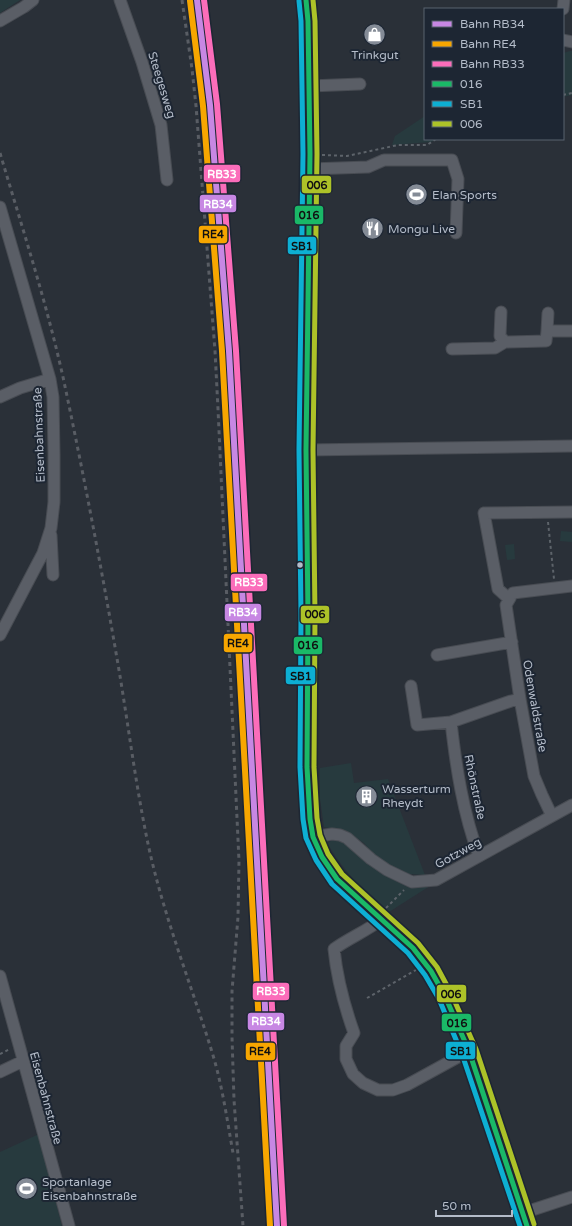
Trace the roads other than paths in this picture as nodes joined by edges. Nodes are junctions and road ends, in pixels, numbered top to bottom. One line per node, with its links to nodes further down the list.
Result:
1 (33, 0): 4 (street)
2 (120, 0): 8 (street, Steegesweg)
3 (306, 0): 6 (main road)
4 (0, 21)
5 (360, 84): 6 (street)
6 (310, 86): 7 (main road)
7 (310, 169): 10 (street); 20 (main road)
8 (167, 180)
9 (0, 207): 17 (street, Eisenbahnstraße)
10 (456, 233)
11 (501, 312): 15 (street)
12 (548, 313): 13 (street)
13 (547, 330): 14 (street); 15 (street)
14 (572, 331)
15 (505, 342): 16 (street)
16 (452, 348)
17 (50, 379): 18 (street); 22 (street, Eisenbahnstraße)
18 (0, 397)
19 (572, 446): 20 (street)
20 (306, 450): 34 (main road)
21 (572, 512): 25 (street)
22 (50, 528): 23 (street); 26 (street, Eisenbahnstraße)
23 (53, 575)
24 (572, 586): 25 (street)
25 (509, 599): 27 (street, Odenwaldstraße)
26 (0, 635)
27 (512, 642): 28 (street); 30 (street, Odenwaldstraße)
28 (437, 655)
29 (411, 686): 31 (street)
30 (520, 699): 31 (street); 33 (street, Odenwaldstraße)
31 (451, 722): 35 (street, Rhönstraße)
32 (572, 805): 33 (street, Gotzweg)
33 (552, 816): 35 (street, Gotzweg)
34 (313, 837): 35 (street, Gotzweg); 36 (main road)
35 (479, 856)
36 (380, 918): 38 (main road); 38 (street)
37 (0, 976): 39 (street, Eisenbahnstraße)
38 (469, 1051): 42 (main road)
39 (23, 1061): 40 (street); 43 (street, Eisenbahnstraße)
40 (0, 1072)
41 (572, 1197): 42 (street)
42 (525, 1220)
43 (69, 1226)

